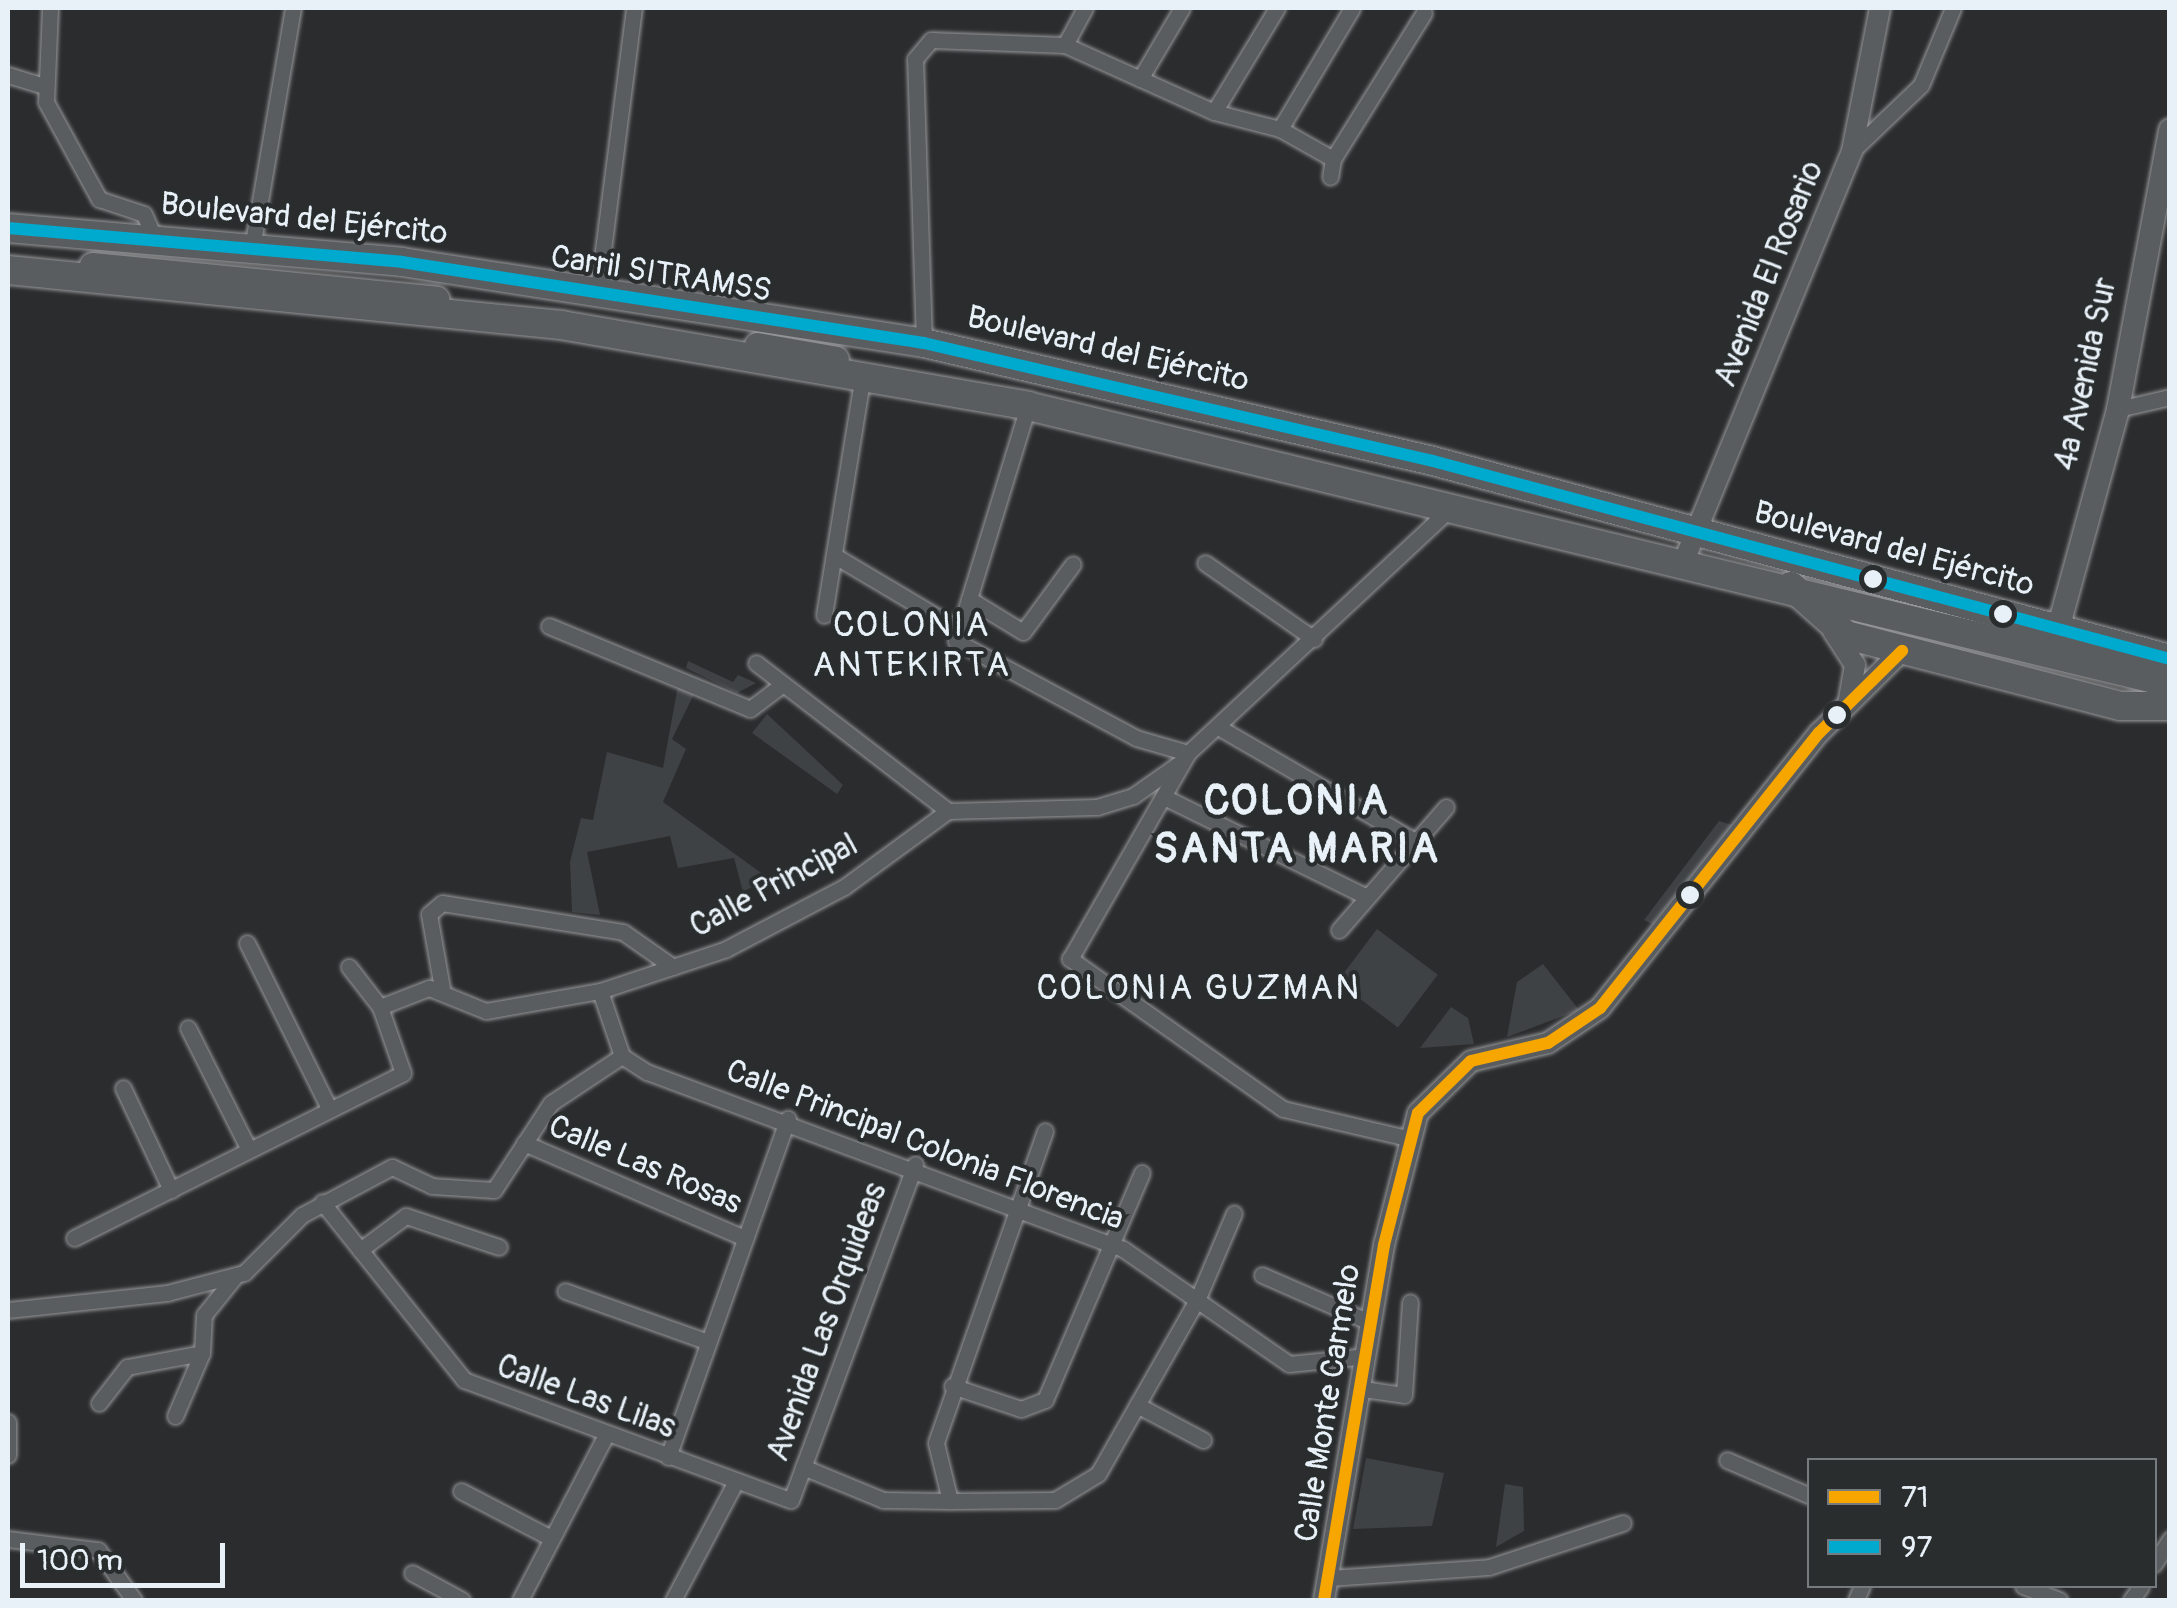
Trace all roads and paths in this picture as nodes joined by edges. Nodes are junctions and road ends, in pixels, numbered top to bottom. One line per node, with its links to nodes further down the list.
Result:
1 (50, 8): 14 (street)
2 (293, 8): 24 (street)
3 (634, 8): 27 (street)
4 (1086, 8): 11 (street)
5 (1182, 8): 13 (street)
6 (1277, 8): 15 (street)
7 (1352, 8): 16 (street)
8 (1880, 8): 18 (street, Avenida El Rosario)
9 (1954, 8): 18 (street)
10 (1424, 13): 19 (street)
11 (1065, 45): 13 (street); 28 (street)
12 (8, 75): 14 (street)
13 (1140, 79): 15 (street)
14 (44, 86): 23 (street)
15 (1214, 112): 16 (street)
16 (1280, 129): 19 (street)
17 (2170, 130): 32 (main road, 4a Avenida Sur)
18 (1852, 151): 35 (street, Avenida El Rosario)
19 (1333, 159): 20 (street)
20 (1330, 177)
21 (8, 228): 23 (highway, Boulevard del Ejército)
22 (8, 237): 34 (main road, Carril SITRAMSS)
23 (155, 240): 24 (highway, Boulevard del Ejército)
24 (252, 248): 27 (highway, Boulevard del Ejército)
25 (8, 260): 35 (main road, Carril SITRAMSS)
26 (8, 270): 29 (highway, Boulevard del Ejército)
27 (598, 289): 28 (highway, Boulevard del Ejército)
28 (924, 343): 34 (highway, Boulevard del Ejército)
29 (863, 375): 31 (highway, Boulevard del Ejército); 36 (street)
30 (2170, 398): 32 (street)
31 (1028, 406): 33 (highway, Boulevard del Ejército); 41 (street)
32 (2118, 409): 45 (main road, 4a Avenida Sur)
33 (1451, 508): 39 (highway, Boulevard del Ejército); 47 (street)
34 (1645, 516): 35 (highway, Boulevard del Ejército)
35 (1691, 544): 39 (main road, Carril SITRAMSS); 45 (highway, Boulevard del Ejército)
36 (836, 556): 42 (street); 44 (street)
37 (1205, 562): 47 (street)
38 (1073, 564): 41 (street)
39 (1760, 579): 40 (highway, Boulevard del Ejército)
40 (1791, 586): 46 (highway); 51 (highway, Boulevard del Ejército)
41 (969, 599): 44 (street)
42 (824, 614)
43 (549, 626): 52 (street)
44 (953, 626): 56 (street)
45 (2058, 629): 49 (highway, Boulevard del Ejército)
46 (1831, 630): 48 (highway); 53 (street)
47 (1314, 639): 55 (street)
48 (1902, 651): 53 (street, Calle Monte Carmelo); 54 (highway)
49 (2170, 659)
50 (756, 664): 52 (street)
51 (2170, 682)
52 (783, 684): 59 (street)
53 (1849, 700): 75 (street, Calle Monte Carmelo)
54 (2170, 706)
55 (1218, 726): 56 (street); 60 (street)
56 (1184, 758): 57 (street); 59 (street)
57 (1168, 798): 61 (street); 75 (street)
58 (1446, 807): 60 (street)
59 (948, 811): 64 (street, Calle Principal)
60 (1415, 841): 61 (street)
61 (1365, 896): 62 (street)
62 (1340, 930)
63 (247, 943): 72 (street)
64 (673, 967): 66 (street); 67 (street, Calle Principal)
65 (349, 968): 68 (street)
66 (442, 988): 67 (street, Calle Principal); 68 (street)
67 (600, 992): 70 (street)
68 (380, 1006): 72 (street)
69 (188, 1028): 77 (street)
70 (622, 1056): 73 (street, Calle Principal Colonia Florencia); 76 (street)
71 (123, 1088): 80 (street)
72 (330, 1110): 77 (street)
73 (788, 1118): 78 (street, Calle Principal Colonia Florencia); 85 (street)
74 (1045, 1131): 82 (street)
75 (1407, 1138): 95 (street, Calle Monte Carmelo)
76 (524, 1143): 81 (street); 85 (street, Calle Las Rosas)
77 (249, 1150): 80 (street)
78 (914, 1164): 82 (street, Calle Principal Colonia Florencia); 110 (street, Avenida Las Orquideas)
79 (1142, 1173): 86 (street)
80 (170, 1190): 84 (street)
81 (322, 1202): 88 (street, Calle Las Lilas); 89 (street)
82 (1018, 1206): 86 (street, Calle Principal Colonia Florencia); 99 (street)
83 (1234, 1213): 92 (street)
84 (74, 1238)
85 (746, 1238): 96 (street)
86 (1108, 1243): 92 (street, Calle Principal Colonia Florencia); 99 (street)
87 (499, 1247): 88 (street)
88 (360, 1250): 105 (street, Calle Las Lilas)
89 (236, 1275): 94 (street); 97 (street)
90 (1262, 1275): 95 (street)
91 (565, 1292): 96 (street)
92 (1198, 1298): 98 (street, Calle Principal Colonia Florencia); 102 (street)
93 (1410, 1302): 100 (street)
94 (8, 1310)
95 (1372, 1323): 98 (street, Calle Monte Carmelo)
96 (708, 1342): 108 (street)
97 (202, 1353): 101 (street); 103 (street)
98 (1367, 1356): 100 (street, Calle Monte Carmelo)
99 (952, 1386): 115 (street)
100 (1363, 1389): 120 (street, Calle Monte Carmelo)
101 (99, 1403)
102 (1137, 1405): 106 (street); 115 (street)
103 (174, 1416)
104 (8, 1422): 107 (street)
105 (606, 1435): 108 (street, Calle Las Lilas); 118 (street)
106 (1203, 1440)
107 (8, 1455)
108 (668, 1457): 111 (street, Calle Las Lilas)
109 (1727, 1460): 113 (street)
110 (803, 1467): 114 (street, Avenida Las Orquideas); 115 (street)
111 (736, 1480): 114 (street, Calle Las Lilas); 125 (street)
112 (461, 1492): 118 (street)
113 (1807, 1495)
114 (790, 1500)
115 (950, 1501)
116 (1623, 1523): 120 (street)
117 (8, 1538): 122 (street)
118 (551, 1538): 124 (street)
119 (412, 1573): 123 (street)
120 (1329, 1578): 126 (street, Calle Monte Carmelo)
121 (2028, 1588): 127 (street)
122 (134, 1600)
123 (462, 1600)
124 (520, 1600)
125 (674, 1600)
126 (1324, 1600)
127 (2058, 1600)

